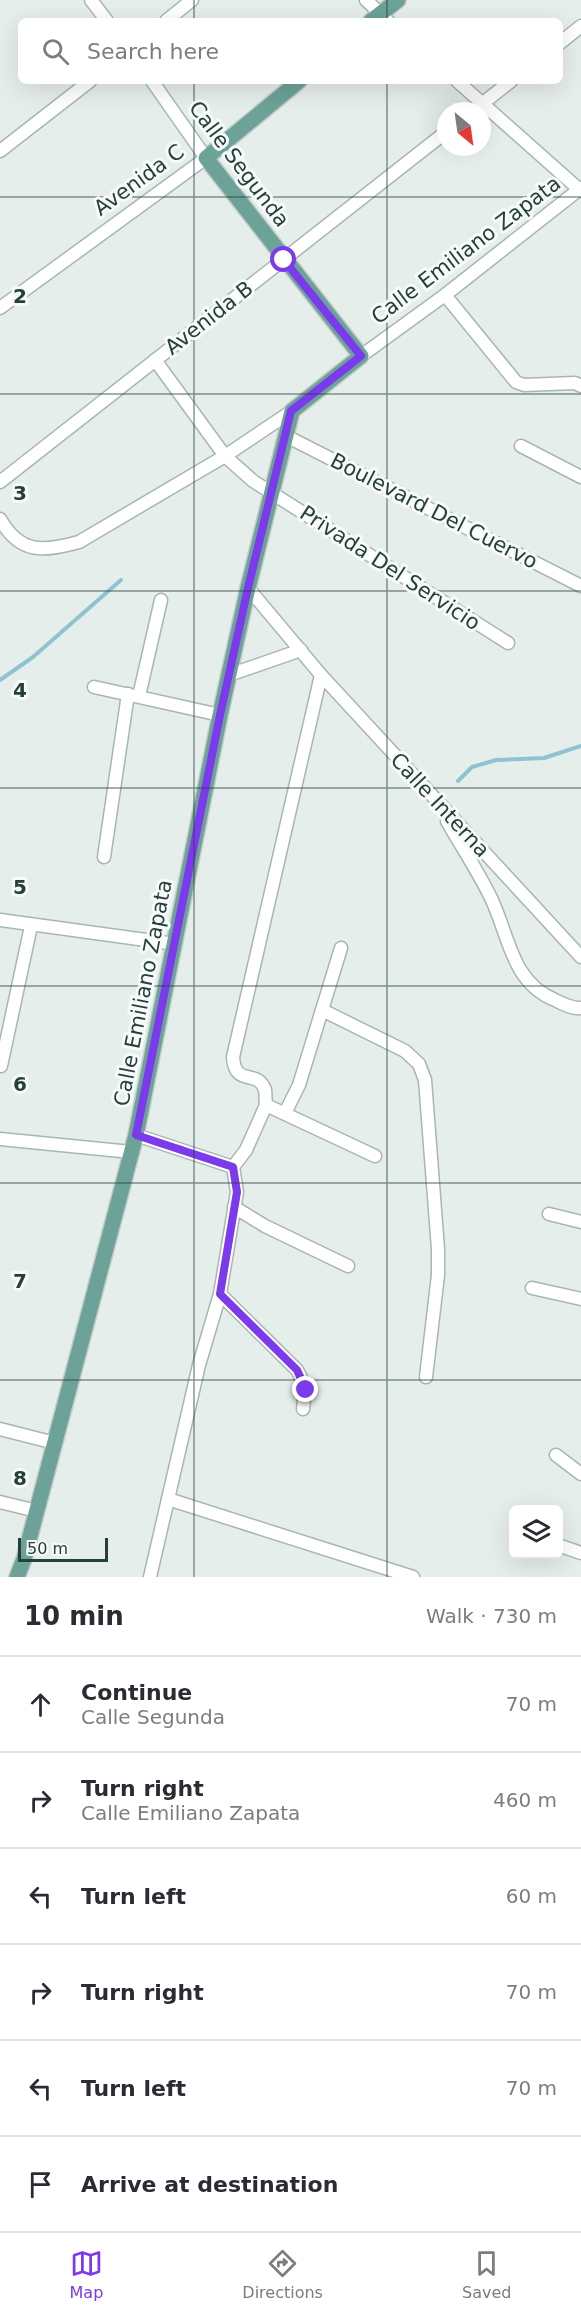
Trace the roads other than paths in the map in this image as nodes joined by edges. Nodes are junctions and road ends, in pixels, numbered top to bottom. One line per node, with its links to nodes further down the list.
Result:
1 (91, 0): 5 (street)
2 (192, 0): 6 (street)
3 (366, 0): 7 (street)
4 (398, 0): 8 (main road)
5 (105, 18)
6 (170, 18)
7 (379, 18)
8 (381, 18)
9 (581, 26): 10 (street)
10 (563, 41)
11 (86, 84): 20 (street)
12 (154, 84): 21 (street, Calle Segunda)
13 (294, 84): 21 (main road, Avenida C)
14 (459, 84): 16 (street)
15 (507, 84): 17 (street)
16 (474, 102)
17 (484, 102)
18 (491, 118): 22 (street)
19 (437, 139): 23 (street, Avenida B)
20 (0, 151)
21 (206, 158): 23 (main road, Calle Segunda); 25 (street, Avenida C)
22 (580, 190): 24 (street, Calle Emiliano Zapata)
23 (284, 260): 26 (main road, Calle Segunda); 27 (street, Avenida B)
24 (445, 295): 26 (street, Calle Emiliano Zapata); 28 (street)
25 (0, 308)
26 (361, 356): 29 (main road, Calle Emiliano Zapata)
27 (155, 360): 32 (street, Privada Del Servicio); 34 (street, Avenida B)
28 (581, 386)
29 (291, 411): 30 (main road, Calle Emiliano Zapata); 32 (street, Calle Emiliano Zapata)
30 (286, 436): 35 (main road, Calle Emiliano Zapata); 37 (street, Boulevard Del Cuervo)
31 (521, 446): 33 (street)
32 (225, 456): 35 (street, Privada Del Servicio); 36 (street, Calle Emiliano Zapata)
33 (581, 477)
34 (0, 482)
35 (273, 492): 38 (main road, Calle Emiliano Zapata); 40 (street, Privada Del Servicio)
36 (0, 519)
37 (581, 586)
38 (248, 588): 41 (street, Calle Interna); 42 (main road, Calle Emiliano Zapata)
39 (161, 600): 45 (street)
40 (508, 643)
41 (301, 651): 42 (street); 43 (street, Calle Interna)
42 (229, 675): 46 (main road, Calle Emiliano Zapata)
43 (321, 675): 47 (street, Calle Interna); 57 (street)
44 (94, 687): 45 (street)
45 (134, 695): 46 (street); 48 (street)
46 (220, 715): 51 (main road, Calle Emiliano Zapata)
47 (436, 801): 53 (street, Calle Interna); 54 (street)
48 (104, 857)
49 (0, 920): 50 (street)
50 (31, 926): 51 (street); 56 (street)
51 (175, 944): 59 (main road, Calle Emiliano Zapata)
52 (341, 948): 55 (street)
53 (581, 957)
54 (581, 1008)
55 (321, 1010): 58 (street); 71 (street)
56 (1, 1066)
57 (266, 1105): 58 (street); 63 (street)
58 (285, 1113): 62 (street)
59 (136, 1135): 61 (main road, Calle Emiliano Zapata); 63 (street)
60 (0, 1139): 61 (street)
61 (131, 1152): 74 (main road, Calle Emiliano Zapata)
62 (375, 1156)
63 (233, 1167): 64 (street)
64 (234, 1207): 67 (street); 69 (street)
65 (549, 1214): 66 (street)
66 (581, 1222)
67 (348, 1266)
68 (532, 1288): 70 (street)
69 (220, 1294): 72 (street); 77 (street)
70 (581, 1299)
71 (426, 1377)
72 (303, 1409)
73 (0, 1429): 74 (street)
74 (55, 1443): 79 (main road, Calle Emiliano Zapata)
75 (556, 1455): 76 (street)
76 (581, 1474)
77 (168, 1499): 83 (street); 84 (street)
78 (0, 1502): 79 (street)
79 (37, 1511): 82 (main road, Calle Emiliano Zapata)
80 (563, 1547): 81 (street)
81 (581, 1553)
82 (17, 1577)
83 (150, 1577)
84 (413, 1577)

